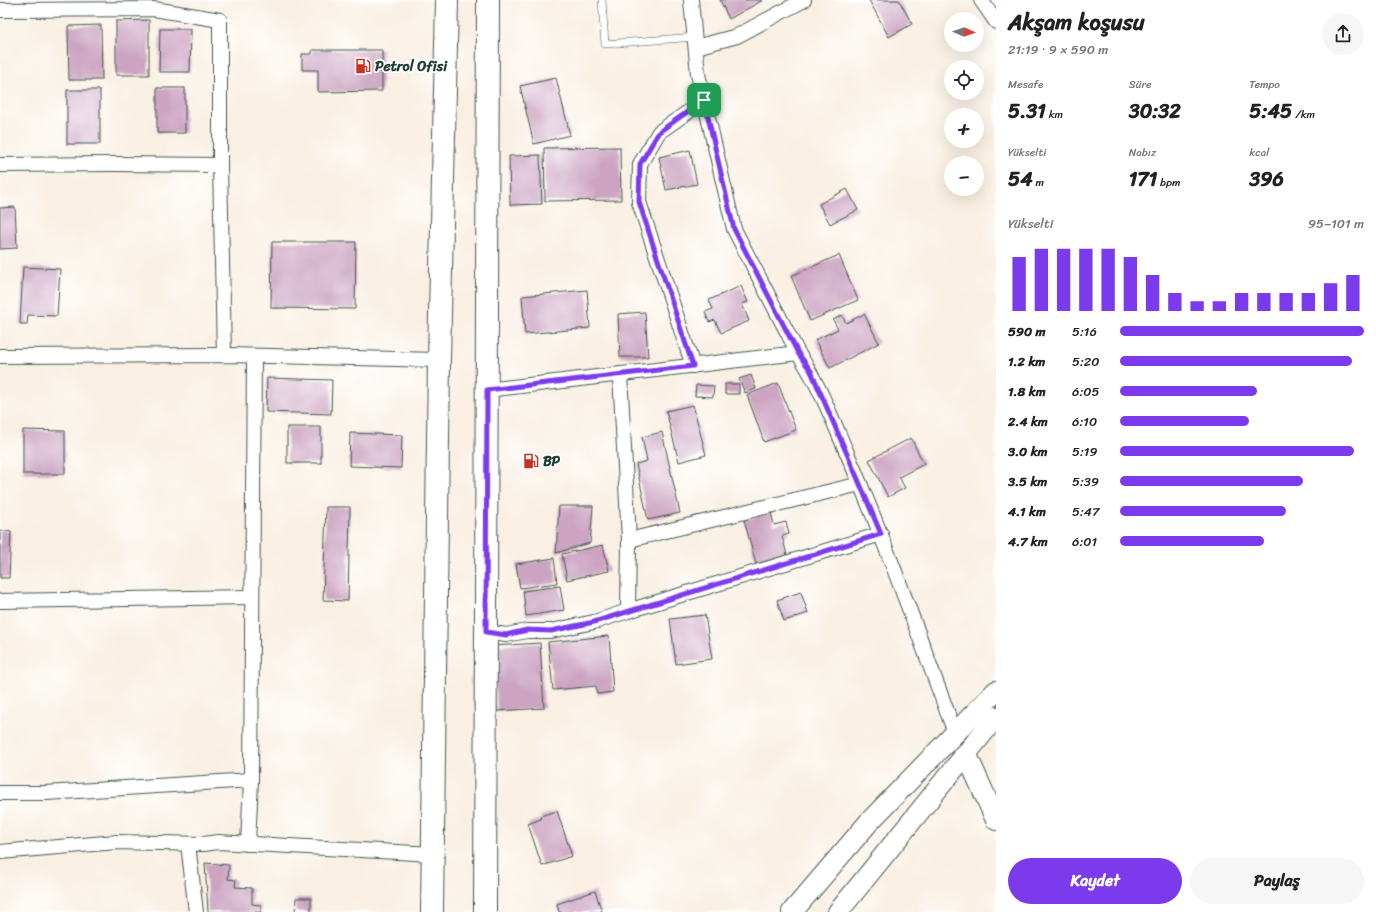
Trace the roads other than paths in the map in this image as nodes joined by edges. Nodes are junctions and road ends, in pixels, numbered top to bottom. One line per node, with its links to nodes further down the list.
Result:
1 (446, 0): 18 (main road)
2 (488, 0): 21 (main road)
3 (602, 0): 10 (lane)
4 (690, 0): 10 (street)
5 (804, 0): 10 (street)
6 (981, 0): 9 (street)
7 (153, 5): 8 (street); 13 (street)
8 (0, 10)
9 (996, 22)
10 (696, 42): 11 (street)
11 (704, 100): 14 (street); 19 (street)
12 (0, 165): 13 (street)
13 (220, 165): 15 (street)
14 (798, 353): 19 (street); 22 (street)
15 (224, 355): 16 (street); 17 (street)
16 (0, 356)
17 (254, 356): 18 (street); 25 (street)
18 (439, 360): 39 (main road)
19 (693, 366): 20 (street)
20 (620, 374): 21 (street); 24 (street)
21 (487, 390): 28 (main road)
22 (860, 484): 23 (street); 24 (street)
23 (881, 534): 27 (street); 31 (street)
24 (629, 540): 27 (street)
25 (252, 597): 26 (street); 33 (street)
26 (0, 601)
27 (628, 611): 28 (street)
28 (486, 632): 42 (main road)
29 (996, 691): 31 (main road)
30 (996, 717): 32 (main road)
31 (955, 733): 43 (main road)
32 (966, 753): 35 (main road); 44 (main road)
33 (251, 780): 34 (street); 37 (street)
34 (0, 793)
35 (996, 820)
36 (188, 844): 37 (street); 38 (street); 40 (street)
37 (248, 844): 39 (street)
38 (0, 852)
39 (433, 854): 41 (main road)
40 (196, 912)
41 (432, 912)
42 (486, 912)
43 (792, 912)
44 (838, 912)

